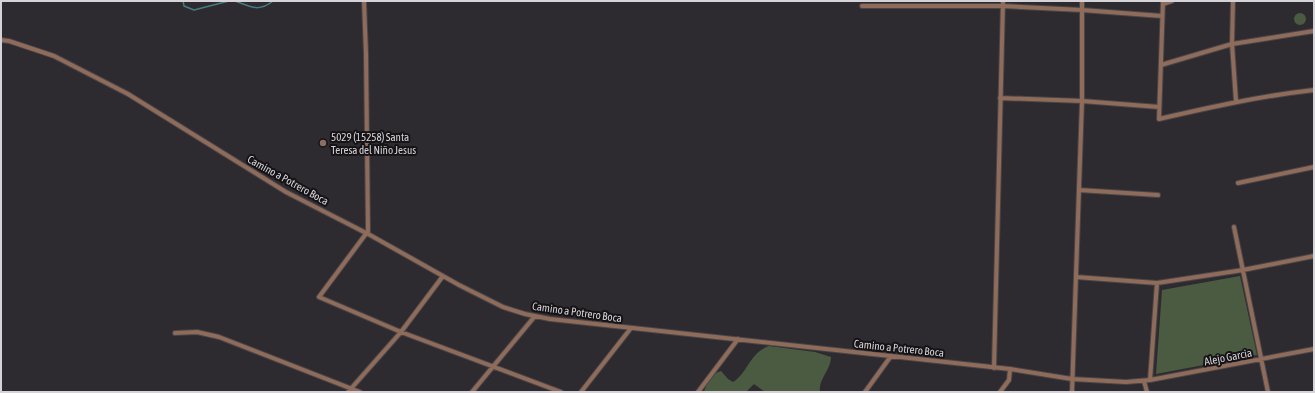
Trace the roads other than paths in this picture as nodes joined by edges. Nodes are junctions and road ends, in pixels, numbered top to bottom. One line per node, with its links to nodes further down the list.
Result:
1 (364, 1): 25 (street)
2 (1003, 1): 8 (street)
3 (1082, 1): 9 (street)
4 (1172, 1): 6 (street)
5 (1233, 1): 13 (street)
6 (1163, 2): 10 (street)
7 (862, 6): 8 (street)
8 (1002, 6): 9 (street); 16 (street)
9 (1082, 10): 10 (street); 17 (street)
10 (1162, 16): 14 (street)
11 (1314, 31): 13 (street)
12 (1, 40): 25 (street, Camino a Potrero Boca)
13 (1232, 44): 14 (street); 18 (street)
14 (1161, 65): 19 (street)
15 (1314, 90): 18 (street)
16 (1000, 98): 17 (street); 40 (street)
17 (1082, 101): 19 (street); 22 (street)
18 (1236, 101): 19 (street)
19 (1159, 107)
20 (1314, 167): 21 (street)
21 (1238, 183)
22 (1079, 190): 23 (street); 29 (street)
23 (1158, 195)
24 (1234, 227): 27 (street)
25 (367, 233): 28 (street, Camino a Potrero Boca); 33 (street)
26 (1314, 256): 27 (street)
27 (1243, 270): 30 (street); 38 (street)
28 (443, 276): 31 (street, Camino a Potrero Boca); 33 (street)
29 (1076, 277): 30 (street); 42 (street)
30 (1157, 283): 43 (street)
31 (534, 316): 32 (street, Camino a Potrero Boca); 39 (street)
32 (631, 328): 35 (street, Camino a Potrero Boca); 49 (street)
33 (401, 332): 39 (street); 45 (street)
34 (175, 333): 45 (street)
35 (738, 339): 37 (street, Camino a Potrero Boca); 50 (street)
36 (1314, 349): 38 (street, Alejo Garcia)
37 (891, 356): 40 (street, Camino a Potrero Boca); 51 (street)
38 (1262, 360): 43 (street, Alejo Garcia); 55 (street)
39 (492, 367): 47 (street); 48 (street)
40 (994, 368): 41 (street, Camino a Potrero Boca)
41 (1010, 369): 42 (street, Camino a Potrero Boca); 52 (street)
42 (1072, 380): 44 (street, Camino a Potrero Boca); 53 (street)
43 (1150, 380): 44 (street, Alejo Garcia)
44 (1144, 381): 54 (street)
45 (350, 390): 46 (street)
46 (360, 392)
47 (472, 392)
48 (561, 392)
49 (581, 392)
50 (698, 392)
51 (866, 392)
52 (1000, 392)
53 (1072, 392)
54 (1147, 392)
55 (1268, 392)

